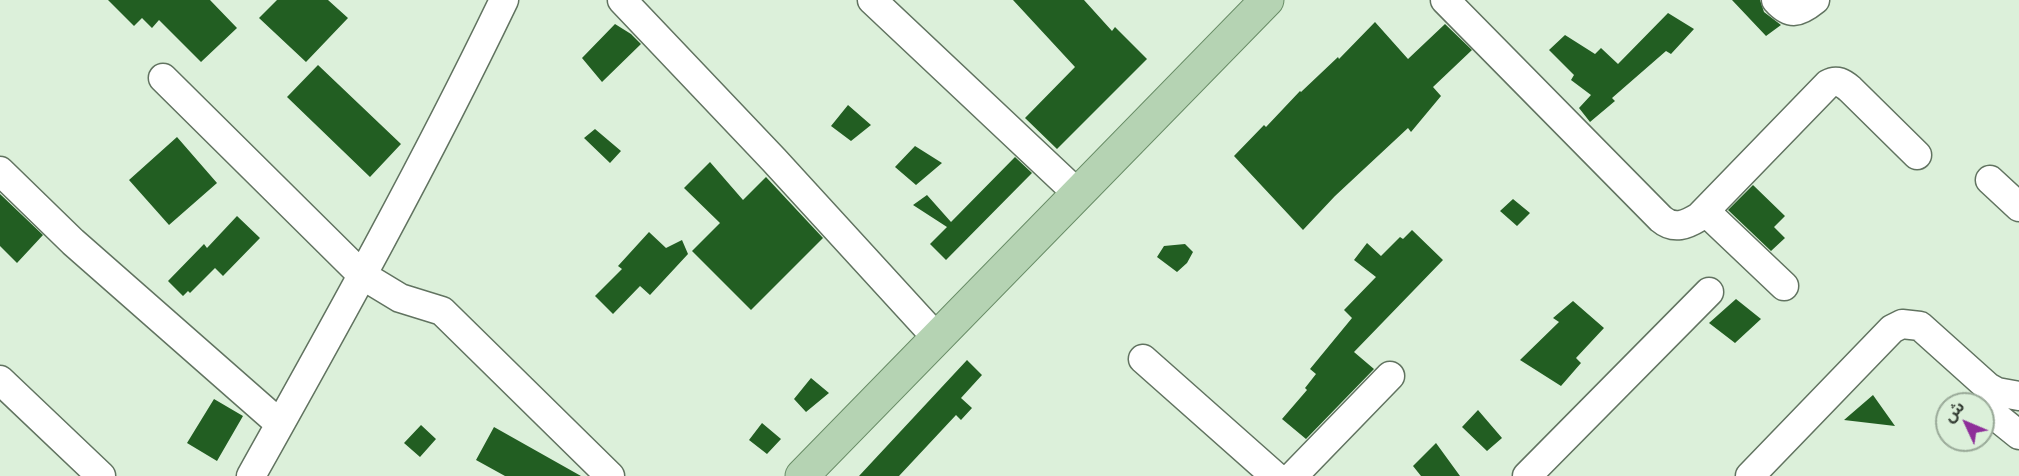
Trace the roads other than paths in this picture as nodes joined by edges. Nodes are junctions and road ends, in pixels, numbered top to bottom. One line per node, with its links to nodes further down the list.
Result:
1 (504, 0): 15 (street)
2 (622, 0): 18 (street)
3 (872, 0): 12 (street)
4 (1267, 0): 12 (main road)
5 (1445, 0): 14 (street)
6 (1776, 0): 7 (street)
7 (1815, 0)
8 (163, 78): 15 (street)
9 (1917, 155): 14 (street)
10 (0, 171): 26 (street)
11 (1990, 180): 13 (street)
12 (1078, 194): 18 (main road)
13 (2019, 207)
14 (1705, 211): 16 (street)
15 (362, 274): 26 (street); 30 (street)
16 (1784, 286)
17 (1709, 292): 34 (street)
18 (937, 338): 31 (main road)
19 (1143, 359): 32 (street)
20 (1971, 371): 23 (street); 24 (street); 35 (street)
21 (1390, 376): 33 (street)
22 (0, 380): 28 (street)
23 (1973, 392)
24 (2019, 396)
25 (1995, 416): 27 (street)
26 (280, 424): 29 (street)
27 (2019, 435)
28 (101, 476)
29 (251, 476)
30 (610, 476)
31 (803, 476)
32 (1275, 476)
33 (1293, 476)
34 (1527, 476)
35 (1750, 476)

